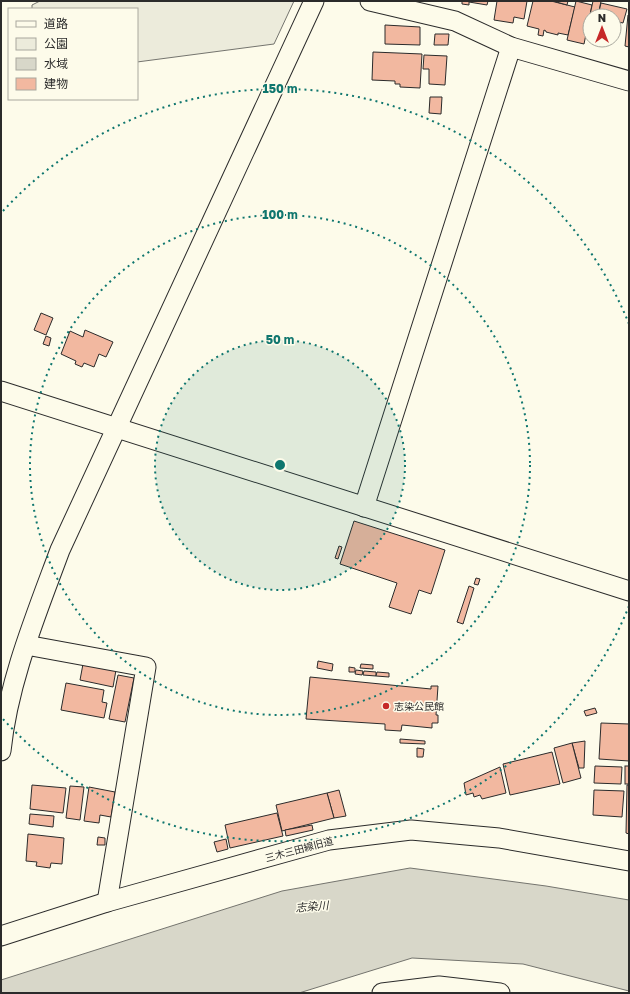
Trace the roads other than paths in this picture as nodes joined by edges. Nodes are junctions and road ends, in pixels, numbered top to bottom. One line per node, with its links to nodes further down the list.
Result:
1 (314, 1): 6 (street)
2 (370, 1): 3 (street)
3 (511, 47): 4 (street); 7 (street)
4 (629, 81)
5 (1, 391): 6 (street)
6 (116, 427): 7 (street); 9 (street)
7 (364, 507): 8 (street)
8 (629, 591)
9 (26, 645): 10 (street); 12 (street)
10 (1, 751)
11 (629, 861): 12 (street, 三木三田線旧道)
12 (107, 902): 13 (street, 三木三田線旧道)
13 (1, 936)
14 (382, 993): 15 (street)
15 (500, 993)

